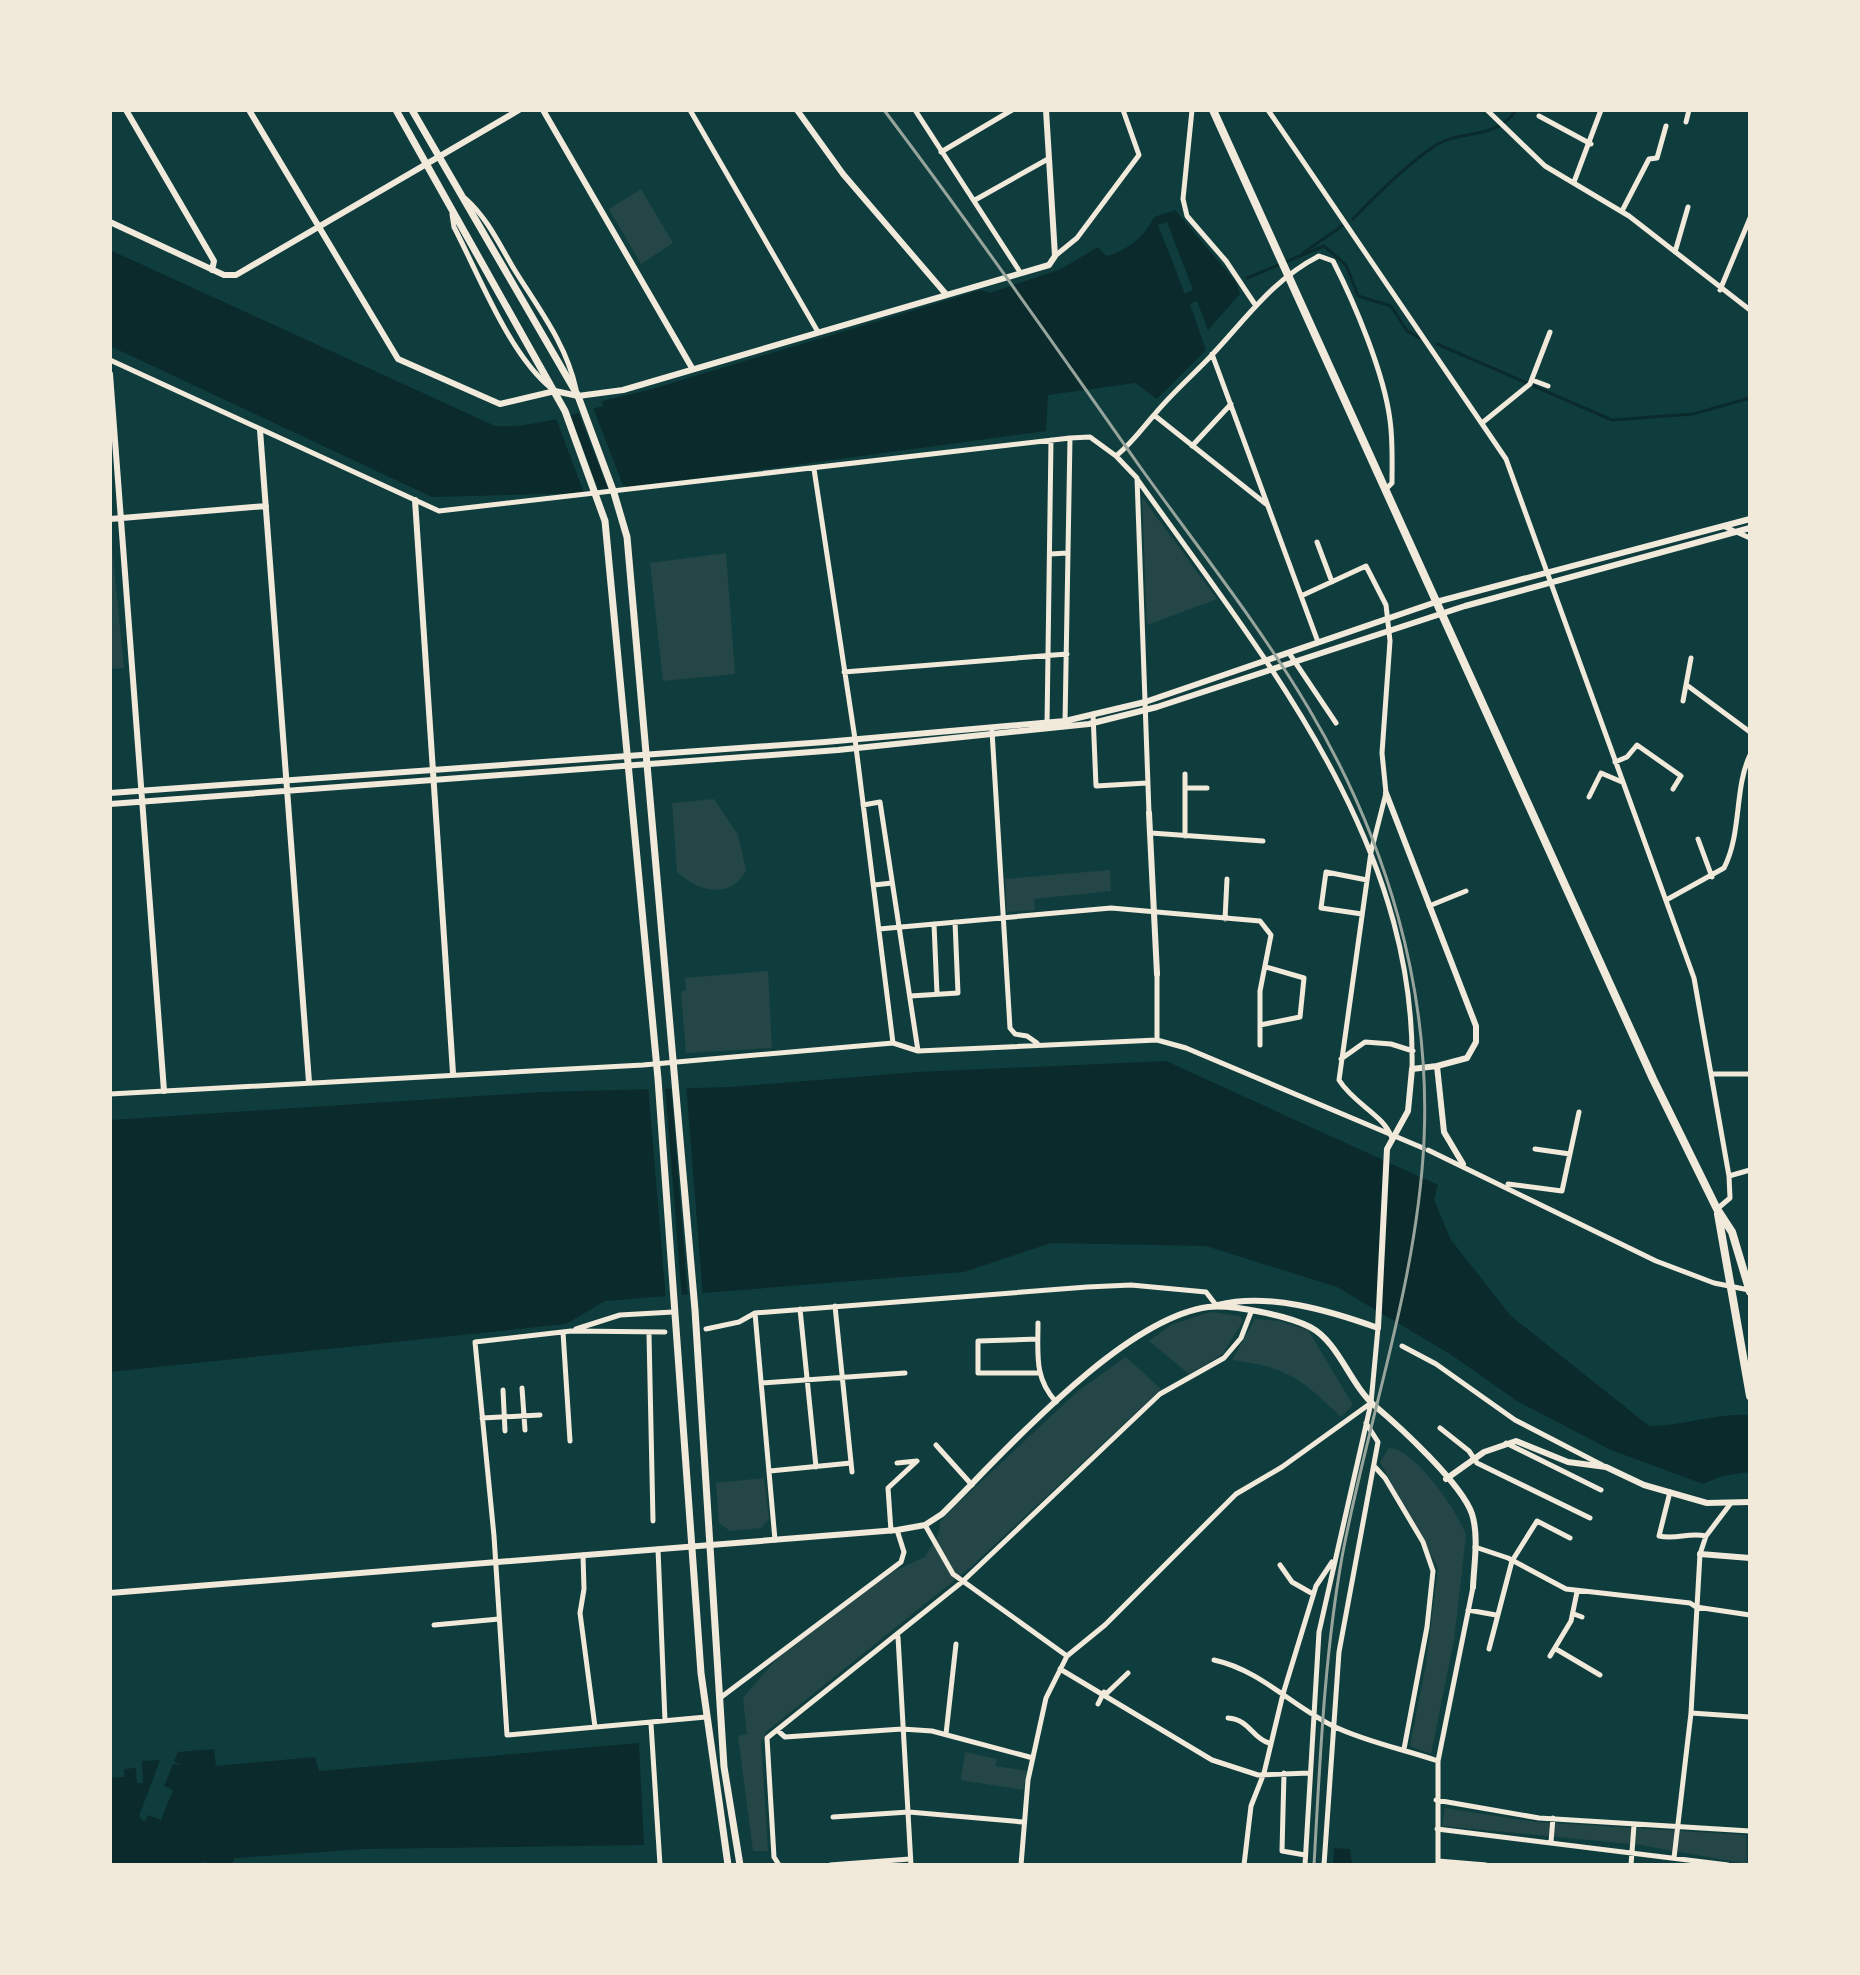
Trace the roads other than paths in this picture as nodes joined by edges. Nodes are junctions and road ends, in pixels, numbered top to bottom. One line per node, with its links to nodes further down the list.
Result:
1 (126, 110): 40 (street)
2 (249, 110): 37 (street)
3 (412, 110): 26 (main road)
4 (519, 110): 26 (street)
5 (543, 110): 51 (street)
6 (690, 110): 47 (street)
7 (797, 110): 44 (street)
8 (915, 110): 25 (street)
9 (1012, 110): 25 (street)
10 (1046, 110): 27 (street)
11 (1123, 110): 39 (street)
12 (1192, 110): 45 (street)
13 (1213, 110): 42 (main road)
14 (1268, 110): 59 (street)
15 (1487, 110): 31 (street)
16 (1601, 110): 24 (street)
17 (1689, 110): 21 (street)
18 (396, 112): 28 (main road)
19 (1539, 116): 22 (street)
20 (1560, 119): 22 (street)
21 (1686, 122)
22 (1556, 126): 24 (street)
23 (1666, 126): 30 (street)
24 (1591, 144): 31 (street)
25 (941, 152): 32 (street)
26 (439, 155): 28 (street); 56 (main road)
27 (1048, 159): 32 (street); 39 (street)
28 (427, 163): 37 (street); 55 (main road)
29 (1633, 170): 30 (street)
30 (1641, 174): 34 (street)
31 (1574, 182): 34 (street)
32 (975, 200): 41 (street)
33 (1688, 207): 38 (street)
34 (1622, 211): 38 (street)
35 (1750, 218): 43 (street)
36 (110, 222): 40 (street)
37 (318, 226): 40 (street); 55 (street)
38 (1675, 253): 43 (street)
39 (1055, 256): 41 (street)
40 (212, 270)
41 (1020, 272): 44 (street)
42 (1288, 275): 45 (street); 67 (main road); 67 (street)
43 (1720, 290): 46 (street)
44 (945, 293): 47 (street)
45 (1254, 303): 49 (street)
46 (1750, 310)
47 (818, 332): 51 (street)
48 (1550, 332): 53 (street)
49 (1212, 354): 57 (street); 58 (street)
50 (110, 360): 60 (street)
51 (692, 368): 56 (street)
52 (110, 374): 73 (street)
53 (1529, 384): 54 (street); 59 (street)
54 (1548, 386)
55 (555, 391): 56 (street); 69 (main road)
56 (578, 396): 68 (main road)
57 (1231, 404): 63 (street); 71 (street)
58 (1154, 415): 63 (street); 64 (street)
59 (1482, 423): 83 (street)
60 (260, 430): 70 (street); 72 (street)
61 (1070, 438): 62 (street); 64 (street); 81 (street)
62 (1051, 440): 65 (street); 82 (street)
63 (1192, 446): 71 (street)
64 (1116, 456): 66 (street)
65 (814, 469): 68 (street); 99 (street)
66 (1137, 478): 96 (street); 102 (street)
67 (1387, 488): 87 (main road)
68 (614, 491): 69 (street); 114 (main road)
69 (596, 494): 70 (street); 115 (main road)
70 (415, 500): 120 (street)
71 (1268, 505): 86 (street)
72 (266, 506): 73 (street); 122 (street)
73 (122, 518): 74 (street); 130 (street)
74 (110, 519)
75 (1750, 519): 76 (street)
76 (1723, 526): 78 (street); 83 (street)
77 (1750, 528): 78 (street)
78 (1736, 532): 79 (street); 85 (street)
79 (1750, 538)
80 (1317, 542): 84 (street)
81 (1068, 553): 82 (street); 93 (street)
82 (1050, 554): 94 (street)
83 (1548, 573): 85 (street); 87 (street)
84 (1332, 582): 86 (street); 89 (street)
85 (1551, 584): 88 (street); 117 (street)
86 (1301, 596): 91 (street)
87 (1436, 602): 88 (main road); 89 (street)
88 (1442, 614): 90 (street); 190 (main road)
89 (1386, 617): 90 (street); 91 (street)
90 (1388, 631): 97 (street); 132 (street)
91 (1318, 642): 92 (street)
92 (1289, 653): 96 (street); 97 (street)
93 (1067, 654): 94 (street); 107 (street)
94 (1048, 656): 99 (street); 109 (street)
95 (1691, 658): 100 (street)
96 (1267, 661): 98 (street); 102 (street)
97 (1296, 662): 98 (street); 106 (street)
98 (1272, 670): 103 (street); 142 (street)
99 (844, 672): 112 (street)
100 (1688, 686): 101 (street); 110 (street)
101 (1683, 701)
102 (1145, 702): 103 (street); 104 (street)
103 (1145, 710): 105 (street); 125 (street)
104 (1093, 714): 105 (street); 107 (street)
105 (1093, 723): 107 (street); 125 (street)
106 (1336, 723)
107 (1066, 724): 109 (street)
108 (991, 726): 109 (street); 111 (street); 112 (street)
109 (1047, 726): 111 (street)
110 (1750, 732)
111 (992, 735): 113 (street); 154 (street)
112 (855, 739): 113 (street); 114 (street)
113 (856, 747): 118 (street); 136 (street)
114 (648, 753): 115 (street); 118 (main road)
115 (628, 754): 119 (main road); 120 (street)
116 (1750, 755): 145 (street)
117 (1615, 762): 124 (street); 129 (street)
118 (648, 764): 119 (street); 172 (main road)
119 (629, 766): 123 (street); 173 (main road)
120 (433, 770): 122 (street); 123 (street)
121 (1185, 774): 126 (street)
122 (287, 779): 128 (street); 130 (street)
123 (433, 779): 128 (street); 176 (street)
124 (1623, 782): 133 (street); 150 (street)
125 (1147, 783): 137 (street)
126 (1185, 788): 127 (street); 139 (street)
127 (1207, 788)
128 (289, 789): 134 (street); 179 (street)
129 (1673, 789)
130 (142, 791): 131 (street); 134 (street)
131 (110, 793)
132 (1386, 793): 142 (street); 151 (street)
133 (1589, 797)
134 (143, 801): 135 (street); 180 (street)
135 (110, 804)
136 (863, 805): 147 (street); 148 (street)
137 (1149, 813): 138 (street)
138 (1151, 833): 139 (street); 153 (street)
139 (1185, 836): 141 (street)
140 (1698, 839): 145 (street)
141 (1263, 841)
142 (1371, 852): 143 (street); 144 (street)
143 (1378, 875): 144 (street); 170 (street)
144 (1368, 876): 152 (street); 152 (street)
145 (1712, 877): 150 (street)
146 (1227, 879): 155 (street)
147 (893, 883): 148 (street); 158 (street)
148 (874, 885): 159 (street)
149 (1466, 891): 151 (street)
150 (1668, 899): 177 (street)
151 (1429, 906): 174 (street)
152 (1362, 914): 171 (street)
153 (1157, 915): 154 (street); 155 (street); 161 (street)
154 (1003, 918): 156 (street); 167 (street)
155 (1225, 919): 160 (street)
156 (955, 922): 157 (street); 162 (street)
157 (934, 924): 158 (street); 162 (street)
158 (899, 927): 159 (street); 163 (street)
159 (879, 929): 166 (street)
160 (1266, 967): 164 (street); 164 (street)
161 (1157, 974): 165 (street)
162 (937, 994): 163 (street)
163 (910, 996): 169 (street)
164 (1260, 1025): 168 (street)
165 (1157, 1040): 167 (street); 183 (street)
166 (893, 1043): 169 (street); 172 (street)
167 (1039, 1044): 169 (street)
168 (1260, 1045)
169 (918, 1051)
170 (1413, 1051): 171 (street); 175 (street)
171 (1341, 1059): 183 (street)
172 (674, 1062): 173 (street); 251 (main road)
173 (656, 1064): 176 (street); 196 (main road)
174 (1437, 1066): 175 (street); 186 (street)
175 (1412, 1069): 183 (street)
176 (453, 1073): 179 (street)
177 (1712, 1074): 178 (street); 188 (street)
178 (1750, 1074)
179 (309, 1082): 180 (street)
180 (164, 1091): 181 (street)
181 (110, 1094)
182 (1579, 1112): 185 (street)
183 (1391, 1137): 186 (street); 200 (street)
184 (1535, 1149): 185 (street)
185 (1570, 1154): 189 (street)
186 (1463, 1164): 189 (street)
187 (1750, 1170): 188 (street)
188 (1729, 1176): 190 (street)
189 (1499, 1182): 191 (street)
190 (1717, 1209): 191 (main road); 192 (main road)
191 (1733, 1288): 192 (street); 215 (main road)
192 (1750, 1291)
193 (835, 1306): 194 (street); 195 (street); 210 (street)
194 (1213, 1306): 197 (street); 200 (street); 216 (street)
195 (800, 1309): 198 (street); 211 (street)
196 (673, 1312): 202 (street); 250 (main road)
197 (1251, 1312): 217 (street); 261 (street)
198 (755, 1313): 201 (street); 212 (street)
199 (1038, 1323): 206 (street)
200 (1378, 1328): 217 (street)
201 (706, 1329)
202 (571, 1331): 203 (street); 205 (street)
203 (563, 1332): 221 (street); 226 (street)
204 (665, 1332): 205 (street)
205 (649, 1334): 244 (street)
206 (1038, 1339): 209 (street); 209 (street)
207 (1402, 1346): 234 (street)
208 (905, 1373): 210 (street)
209 (1038, 1373): 216 (street)
210 (842, 1375): 211 (street); 230 (street)
211 (807, 1378): 212 (street); 233 (street)
212 (761, 1383): 235 (street)
213 (522, 1388): 219 (street)
214 (503, 1390): 220 (street)
215 (1750, 1396)
216 (1056, 1402): 238 (street)
217 (1371, 1403): 224 (street); 237 (street); 280 (street)
218 (540, 1415): 219 (street)
219 (524, 1416): 220 (street); 223 (street)
220 (504, 1417): 221 (street); 225 (street)
221 (482, 1418): 259 (street)
222 (1440, 1428): 229 (street)
223 (525, 1430)
224 (1367, 1430): 232 (street); 257 (street)
225 (505, 1431)
226 (570, 1441)
227 (1505, 1442): 229 (street); 234 (street); 239 (street)
228 (936, 1445): 238 (street)
229 (1474, 1459): 237 (street); 243 (street)
230 (851, 1463): 233 (street); 236 (street)
231 (897, 1463): 246 (street)
232 (1374, 1466): 299 (street); 305 (street)
233 (816, 1467): 235 (street)
234 (1606, 1467): 240 (street)
235 (770, 1471): 249 (street)
236 (852, 1472)
237 (1446, 1479): 252 (street)
238 (972, 1485): 245 (street)
239 (1601, 1490)
240 (1670, 1492): 242 (street); 247 (street)
241 (1750, 1502): 242 (street)
242 (1731, 1503): 247 (street)
243 (1590, 1518)
244 (653, 1521)
245 (925, 1525): 246 (street); 261 (street)
246 (894, 1531): 249 (street); 290 (street)
247 (1706, 1536): 254 (street)
248 (1570, 1538): 258 (street)
249 (775, 1540): 251 (street)
250 (691, 1545): 251 (street); 253 (street); 294 (main road)
251 (707, 1545): 290 (main road)
252 (1475, 1547): 258 (street); 262 (street)
253 (658, 1548): 255 (street); 297 (street)
254 (1700, 1554): 256 (street); 267 (street)
255 (583, 1555): 259 (street); 300 (street)
256 (1750, 1558)
257 (1332, 1561): 265 (street); 268 (street)
258 (1512, 1561): 263 (street); 271 (street)
259 (495, 1562): 264 (street); 274 (street)
260 (1280, 1565): 265 (street)
261 (962, 1582): 276 (street); 280 (street)
262 (1473, 1587): 269 (street)
263 (1577, 1592): 267 (street); 270 (street)
264 (110, 1593)
265 (1313, 1594): 266 (street)
266 (1309, 1607): 268 (street); 289 (street)
267 (1696, 1607): 272 (street); 292 (street)
268 (1323, 1609): 293 (street)
269 (1468, 1610): 271 (street); 307 (street)
270 (1574, 1614): 273 (street); 279 (street)
271 (1496, 1615): 278 (street)
272 (1750, 1615)
273 (1582, 1617)
274 (499, 1619): 275 (street); 300 (street)
275 (434, 1625)
276 (898, 1636): 301 (street); 302 (street)
277 (956, 1644): 303 (street)
278 (1489, 1649)
279 (1556, 1649): 281 (street); 284 (street)
280 (1067, 1656): 283 (street)
281 (1550, 1656)
282 (1214, 1660): 289 (street)
283 (1060, 1669): 288 (street); 306 (street)
284 (1593, 1671): 286 (street); 287 (street)
285 (1128, 1673): 288 (street)
286 (1600, 1675)
287 (1589, 1679)
288 (1105, 1693): 291 (street); 308 (street)
289 (1283, 1694): 293 (street); 304 (street)
290 (719, 1699): 329 (main road)
291 (1098, 1704)
292 (1691, 1713): 295 (street); 318 (street)
293 (1314, 1715): 299 (street); 310 (street)
294 (706, 1717): 297 (street); 328 (main road)
295 (1750, 1717)
296 (1228, 1718): 304 (street)
297 (665, 1721): 298 (street)
298 (651, 1724): 300 (street); 327 (street)
299 (1332, 1725): 305 (street); 335 (street)
300 (595, 1727)
301 (902, 1729): 302 (street); 303 (street); 312 (street)
302 (777, 1730): 330 (street)
303 (946, 1734): 306 (street)
304 (1269, 1743): 308 (street)
305 (1404, 1749): 307 (street)
306 (1033, 1758): 315 (street)
307 (1438, 1761): 311 (street)
308 (1264, 1773): 309 (street); 333 (street)
309 (1284, 1773): 310 (street); 322 (street)
310 (1310, 1773): 322 (street)
311 (1436, 1800): 314 (street); 317 (street)
312 (909, 1812): 313 (street); 315 (street); 324 (street)
313 (833, 1817)
314 (1553, 1818): 316 (street); 320 (street)
315 (1023, 1822): 332 (street)
316 (1634, 1825): 318 (street); 321 (street)
317 (1437, 1829): 320 (street); 326 (street)
318 (1677, 1829): 319 (street); 323 (street)
319 (1750, 1831)
320 (1551, 1842): 321 (street)
321 (1632, 1850): 323 (street); 337 (street)
322 (1305, 1855): 334 (street)
323 (1674, 1858): 338 (street)
324 (910, 1862): 325 (street)
325 (878, 1863): 331 (street)
326 (1438, 1863): 336 (street)
327 (660, 1865)
328 (728, 1865)
329 (740, 1865)
330 (779, 1865)
331 (830, 1865)
332 (1021, 1865)
333 (1244, 1865)
334 (1305, 1865)
335 (1324, 1865)
336 (1486, 1865)
337 (1631, 1865)
338 (1728, 1865)

